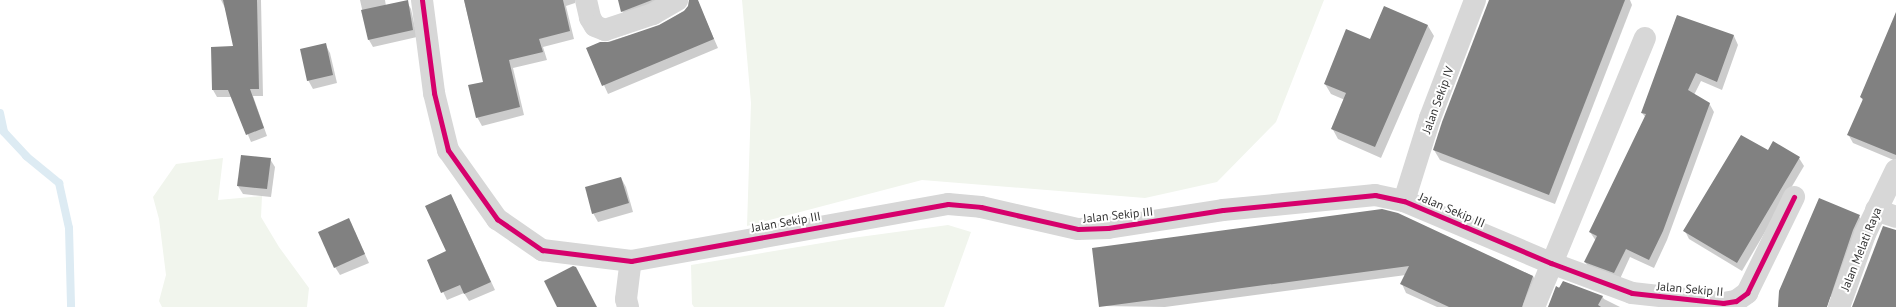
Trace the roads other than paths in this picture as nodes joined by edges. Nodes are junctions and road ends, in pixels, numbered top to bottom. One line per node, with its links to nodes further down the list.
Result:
1 (422, 0): 10 (street, Jalan Sekip III)
2 (586, 0): 3 (street)
3 (677, 0)
4 (1475, 0): 8 (street, Jalan Sekip IV)
5 (1645, 38): 11 (street)
6 (1896, 170): 9 (street, Jalan Melati Raya)
7 (1794, 197): 11 (street, Jalan Sekip II)
8 (1404, 201): 10 (street, Jalan Sekip III); 11 (street, Jalan Sekip III)
9 (1886, 214): 14 (street, Jalan Melati Raya)
10 (631, 261): 12 (street)
11 (1551, 263): 13 (street)
12 (628, 307)
13 (1534, 307)
14 (1839, 307)

